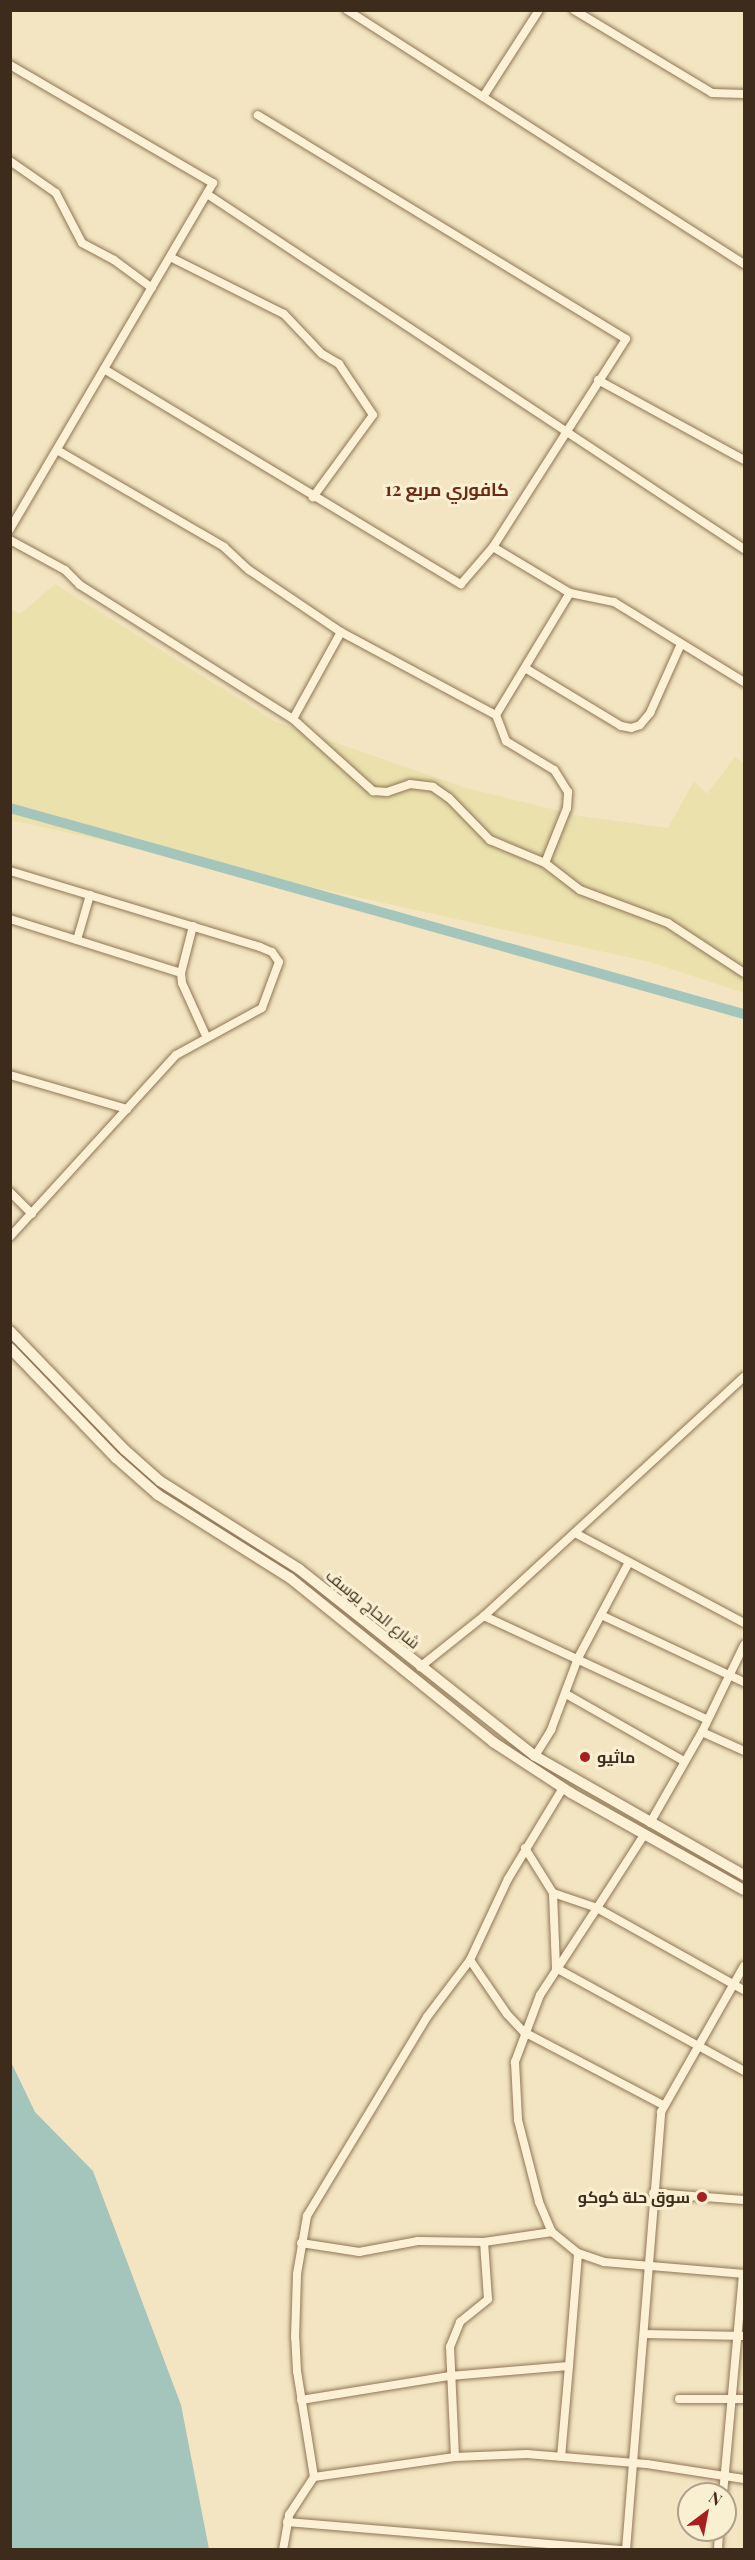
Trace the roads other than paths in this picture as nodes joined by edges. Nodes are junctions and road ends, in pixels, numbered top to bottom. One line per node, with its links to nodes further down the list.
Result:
1 (347, 10): 6 (street)
2 (538, 10): 6 (street)
3 (574, 10): 5 (street)
4 (10, 64): 9 (street)
5 (744, 94)
6 (483, 97): 11 (street)
7 (258, 115): 14 (street)
8 (10, 160): 12 (street)
9 (207, 194): 10 (street); 15 (street)
10 (170, 257): 12 (street); 18 (street)
11 (744, 264)
12 (152, 288): 13 (street)
13 (104, 369): 16 (street); 18 (street)
14 (598, 380): 15 (street); 17 (street)
15 (566, 428): 21 (street); 22 (street)
16 (57, 450): 19 (street); 24 (street)
17 (744, 460)
18 (313, 497): 21 (street)
19 (10, 529)
20 (10, 540): 29 (street)
21 (493, 547): 23 (street)
22 (744, 549)
23 (570, 593): 25 (street); 26 (street)
24 (341, 632): 28 (street); 29 (street)
25 (681, 644): 26 (street); 27 (street)
26 (525, 668): 28 (street)
27 (744, 682)
28 (496, 715): 30 (street)
29 (293, 719): 30 (street)
30 (545, 863): 37 (street)
31 (10, 871): 32 (street)
32 (90, 895): 34 (street); 35 (street)
33 (10, 918): 35 (street)
34 (193, 927): 36 (street); 38 (street)
35 (77, 940): 36 (street)
36 (181, 973): 38 (street)
37 (744, 973)
38 (206, 1036): 40 (street)
39 (10, 1075): 40 (street)
40 (127, 1109): 42 (street)
41 (10, 1192): 42 (street)
42 (32, 1214): 43 (street)
43 (10, 1237)
44 (10, 1331): 54 (main road, شارع الحاج يوسف)
45 (10, 1348): 63 (main road, شارع الحاج يوسف)
46 (744, 1377): 47 (street)
47 (575, 1533): 48 (street); 50 (street)
48 (628, 1564): 49 (street); 51 (street)
49 (601, 1614): 53 (street); 55 (street)
50 (484, 1616): 53 (street); 54 (street)
51 (744, 1623)
52 (744, 1645): 55 (street)
53 (578, 1658): 57 (street); 58 (street)
54 (420, 1667): 61 (main road, شارع الحاج يوسف)
55 (730, 1675): 56 (street); 58 (street)
56 (744, 1682)
57 (566, 1694): 61 (street); 62 (street)
58 (706, 1719): 59 (street)
59 (702, 1732): 60 (street); 62 (street)
60 (744, 1751)
61 (535, 1756): 64 (main road, شارع الحاج يوسف)
62 (684, 1761): 64 (street)
63 (563, 1788): 65 (main road, شارع الحاج يوسف); 66 (street)
64 (650, 1823): 67 (main road, شارع الحاج يوسف)
65 (644, 1835): 68 (main road, شارع الحاج يوسف); 70 (street)
66 (525, 1848): 69 (street); 71 (street)
67 (744, 1875)
68 (744, 1890)
69 (553, 1893): 70 (street); 73 (street)
70 (597, 1908): 73 (street); 74 (street)
71 (470, 1960): 76 (street); 84 (street)
72 (744, 1966): 74 (street)
73 (556, 1968): 76 (street); 77 (street)
74 (734, 1984): 75 (street); 77 (street)
75 (744, 1990)
76 (524, 2032): 79 (street); 82 (street)
77 (699, 2045): 78 (street); 79 (street)
78 (744, 2071)
79 (663, 2104): 80 (street)
80 (653, 2193): 81 (street); 86 (street)
81 (744, 2200)
82 (552, 2232): 83 (street); 85 (street)
83 (484, 2242): 84 (street); 91 (street)
84 (301, 2243): 95 (street)
85 (578, 2253): 86 (street); 90 (street)
86 (647, 2265): 87 (street); 88 (street)
87 (744, 2274): 89 (street)
88 (644, 2334): 89 (street); 98 (street)
89 (741, 2336): 92 (street)
90 (569, 2366): 91 (street); 97 (street)
91 (450, 2376): 95 (street); 96 (street)
92 (731, 2398): 93 (street); 94 (street); 99 (street)
93 (680, 2399)
94 (744, 2399)
95 (301, 2400): 100 (street)
96 (455, 2457): 97 (street); 100 (street)
97 (561, 2457): 98 (street)
98 (634, 2463): 99 (street); 106 (street)
99 (724, 2476): 101 (street); 102 (street)
100 (314, 2477): 103 (street)
101 (744, 2479)
102 (724, 2482)
103 (287, 2522): 104 (street); 105 (street)
104 (572, 2548): 106 (street)
105 (283, 2550)
106 (625, 2550)

